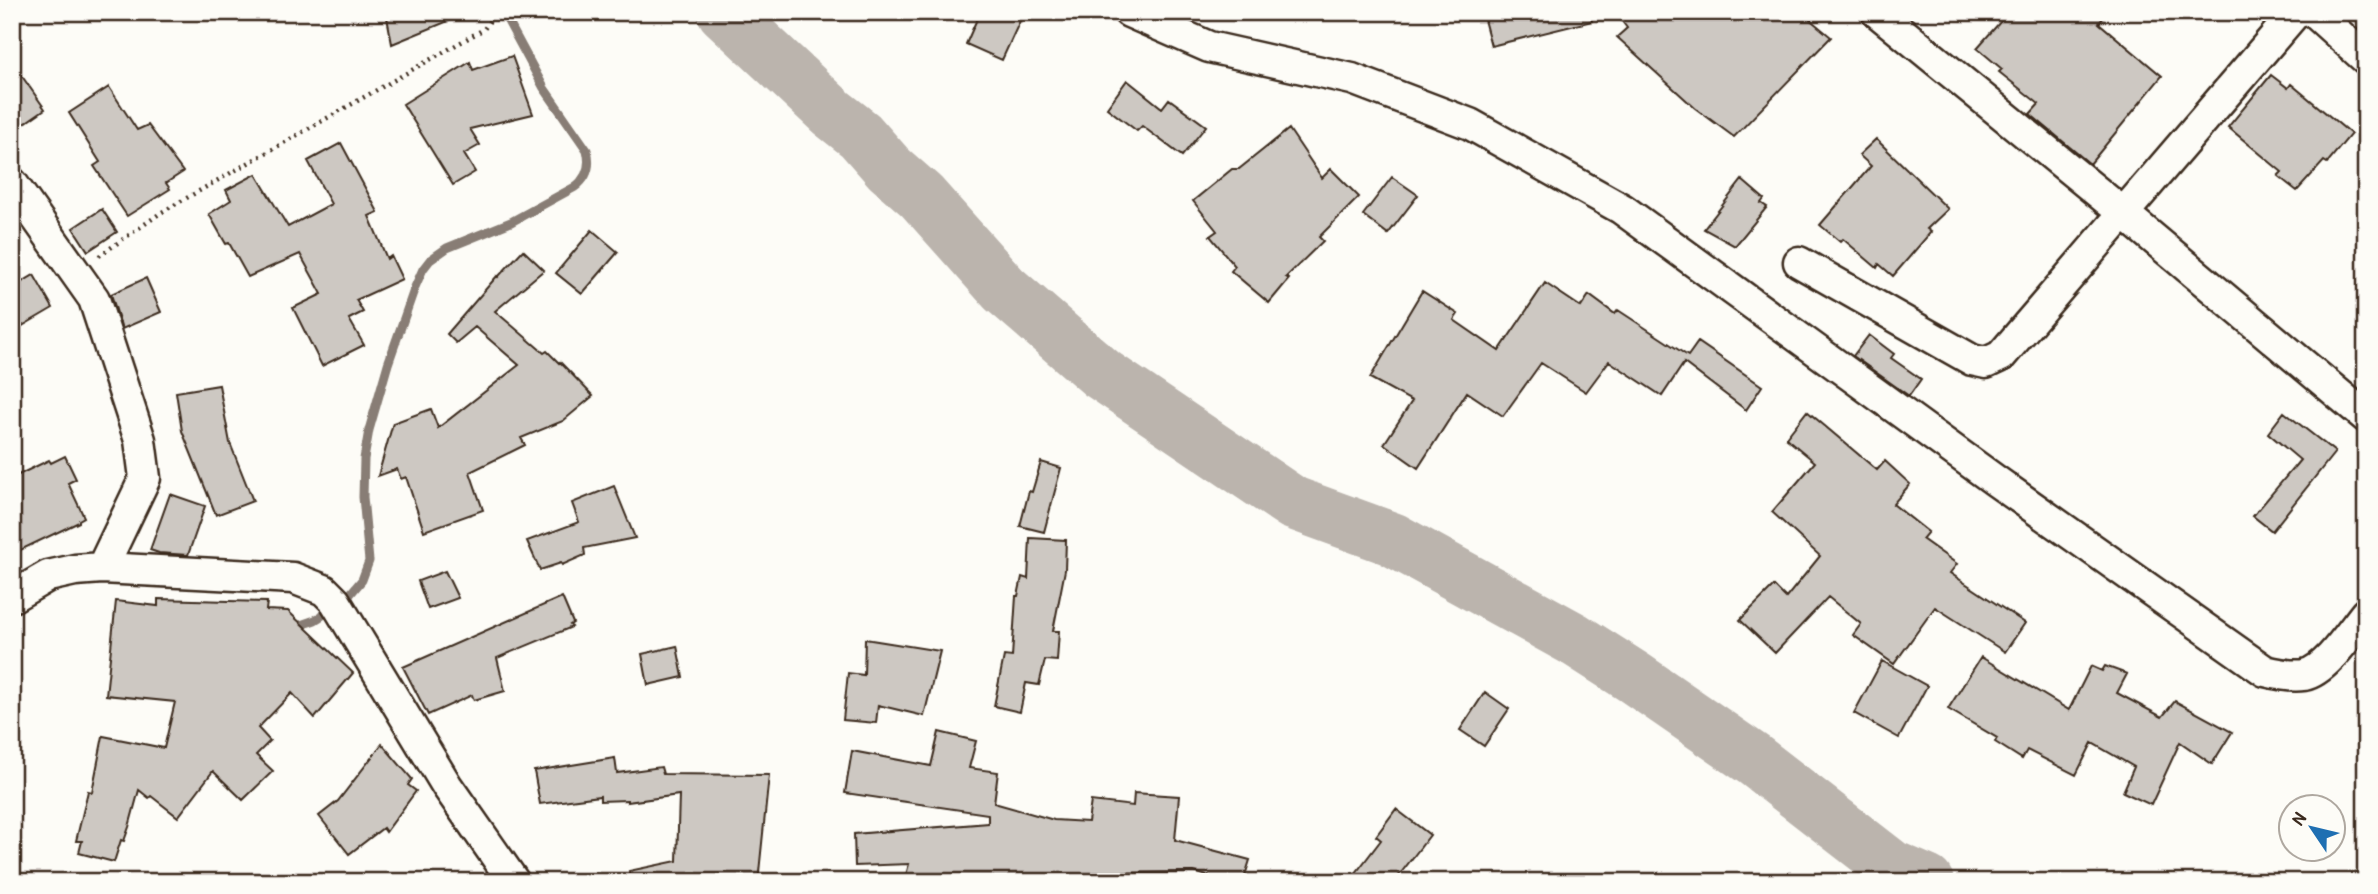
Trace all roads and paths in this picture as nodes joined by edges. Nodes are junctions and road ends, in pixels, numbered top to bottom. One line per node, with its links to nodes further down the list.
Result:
1 (496, 12): 10 (path)
2 (1129, 12): 14 (street)
3 (1877, 12): 8 (street)
4 (2296, 12): 8 (street)
5 (2314, 12): 6 (street)
6 (2366, 59)
7 (12, 183): 10 (street)
8 (2122, 212): 9 (street); 11 (street)
9 (1799, 262)
10 (75, 273): 12 (street)
11 (2366, 418)
12 (102, 568): 13 (street); 15 (street)
13 (12, 597)
14 (2366, 613)
15 (514, 882)

